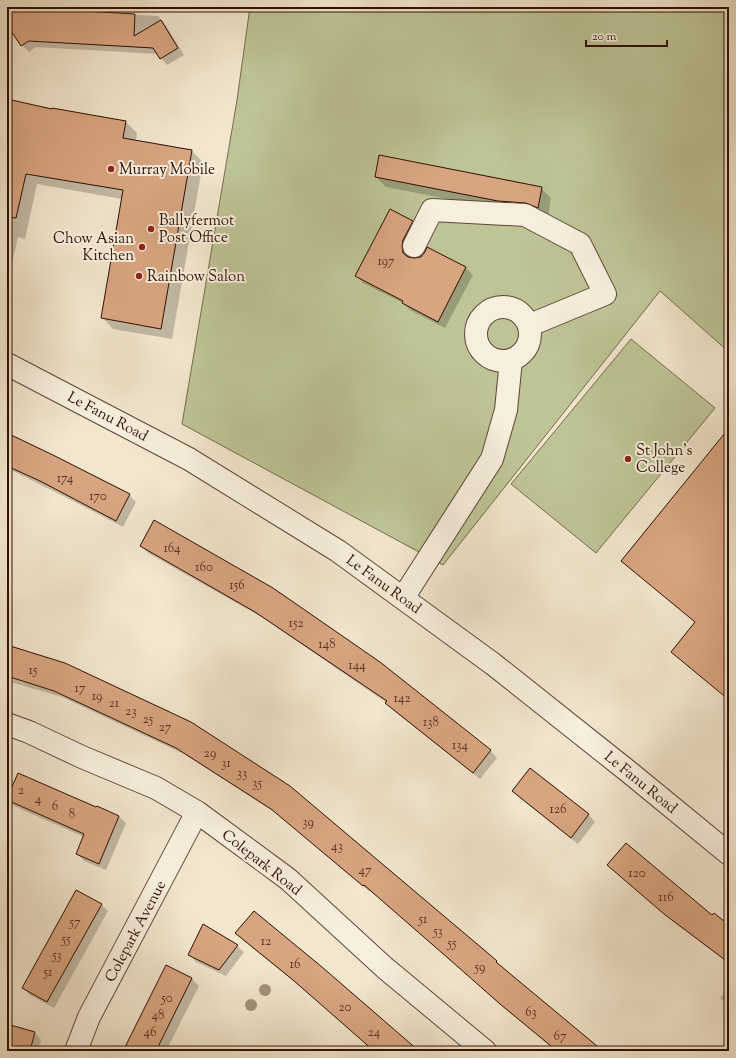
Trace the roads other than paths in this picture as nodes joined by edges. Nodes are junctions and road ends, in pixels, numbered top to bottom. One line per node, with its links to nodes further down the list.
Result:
1 (414, 246): 2 (street)
2 (530, 325): 3 (street); 3 (street)
3 (511, 360): 5 (street)
4 (7, 364): 5 (street, Le Fanu Road)
5 (403, 598): 8 (street, Le Fanu Road)
6 (7, 724): 7 (street, Colepark Road)
7 (198, 812): 9 (street, Colepark Avenue); 10 (street, Colepark Road)
8 (729, 854)
9 (76, 1051)
10 (485, 1051)

